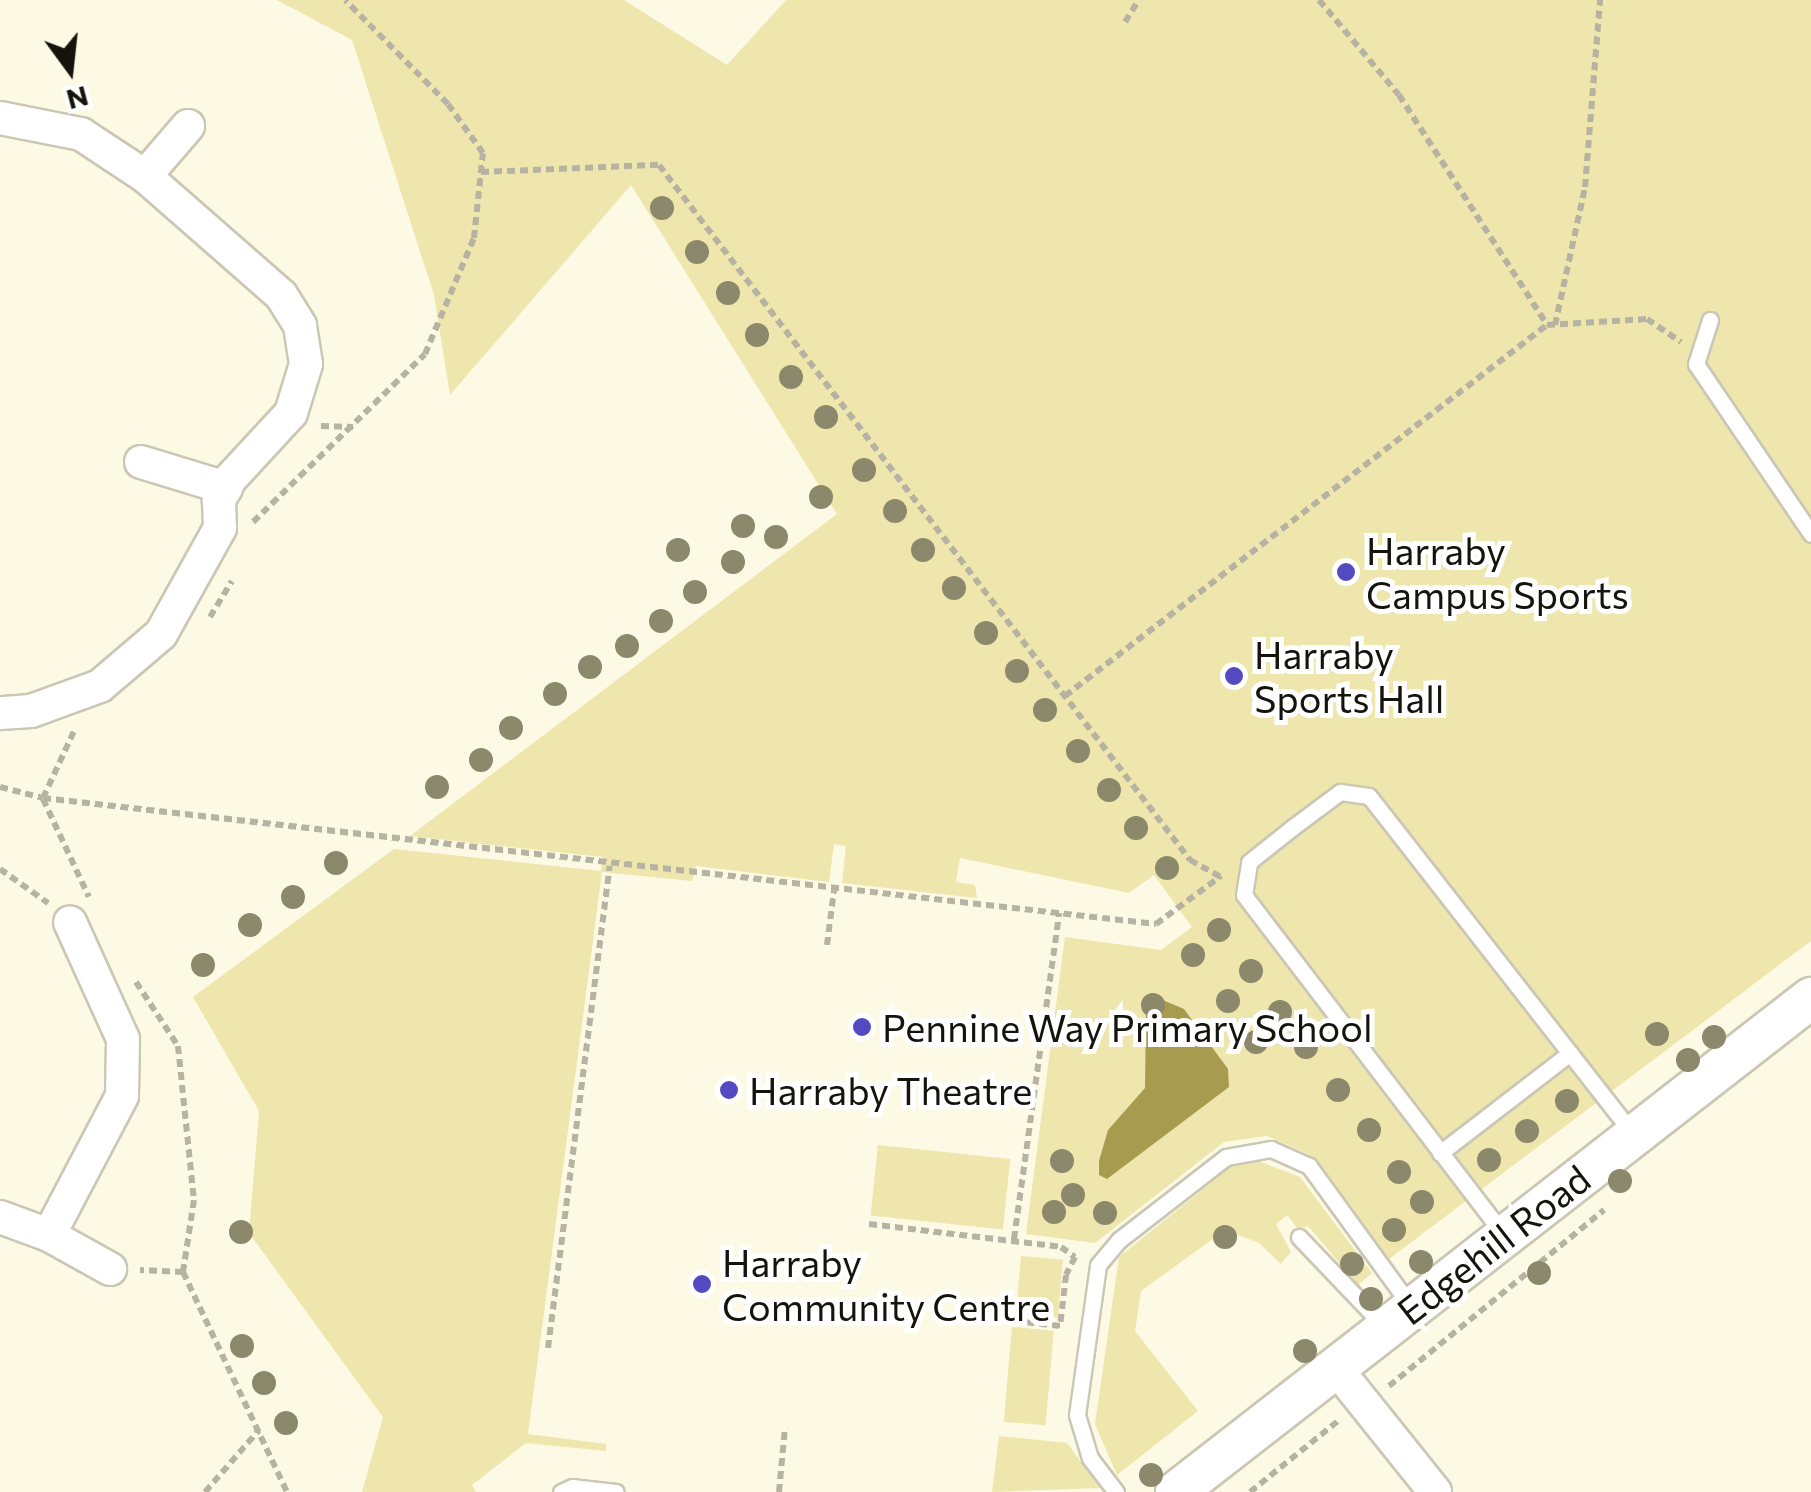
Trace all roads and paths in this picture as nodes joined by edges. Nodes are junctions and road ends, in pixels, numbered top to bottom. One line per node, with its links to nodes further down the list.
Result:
1 (1139, 0): 4 (path)
2 (1320, 0): 10 (path)
3 (1600, 0): 10 (path)
4 (1124, 22)
5 (0, 118): 8 (street)
6 (188, 126): 8 (street)
7 (481, 172): 15 (path)
8 (145, 176): 13 (street)
9 (1710, 320): 11 (lane)
10 (1551, 325): 11 (path); 15 (path)
11 (1699, 354): 14 (lane)
12 (141, 462): 13 (street)
13 (226, 488): 16 (street)
14 (1811, 534)
15 (1065, 696): 20 (path)
16 (0, 714)
17 (43, 798): 18 (path)
18 (610, 866): 21 (path); 41 (path)
19 (0, 869): 24 (path)
20 (1221, 876): 22 (path); 23 (path)
21 (834, 890): 23 (path); 25 (path)
22 (1251, 908): 27 (lane); 29 (lane)
23 (1059, 913): 36 (path)
24 (70, 922): 34 (street)
25 (827, 946)
26 (1811, 998): 28 (street, Edgehill Road)
27 (1570, 1053): 28 (lane); 29 (lane)
28 (1633, 1136): 33 (street, Edgehill Road)
29 (1440, 1153): 33 (lane)
30 (1613, 1203): 43 (path, Edgehill Road)
31 (0, 1217): 34 (street)
32 (869, 1224): 36 (path)
33 (1504, 1235): 39 (street, Edgehill Road)
34 (50, 1236): 37 (street)
35 (1299, 1237): 39 (lane)
36 (1014, 1238): 40 (path)
37 (110, 1268)
38 (183, 1272): 45 (path)
39 (1399, 1318): 42 (street, Edgehill Road); 51 (lane)
40 (1013, 1320)
41 (548, 1348)
42 (1336, 1367): 43 (street); 52 (street, Edgehill Road)
43 (1362, 1400): 53 (path, Edgehill Road); 54 (street)
44 (784, 1428): 50 (path)
45 (258, 1430): 46 (path); 47 (path)
46 (205, 1492)
47 (287, 1492)
48 (561, 1492): 49 (lane)
49 (616, 1492)
50 (778, 1492)
51 (1116, 1492)
52 (1176, 1492)
53 (1250, 1492)
54 (1434, 1492)

